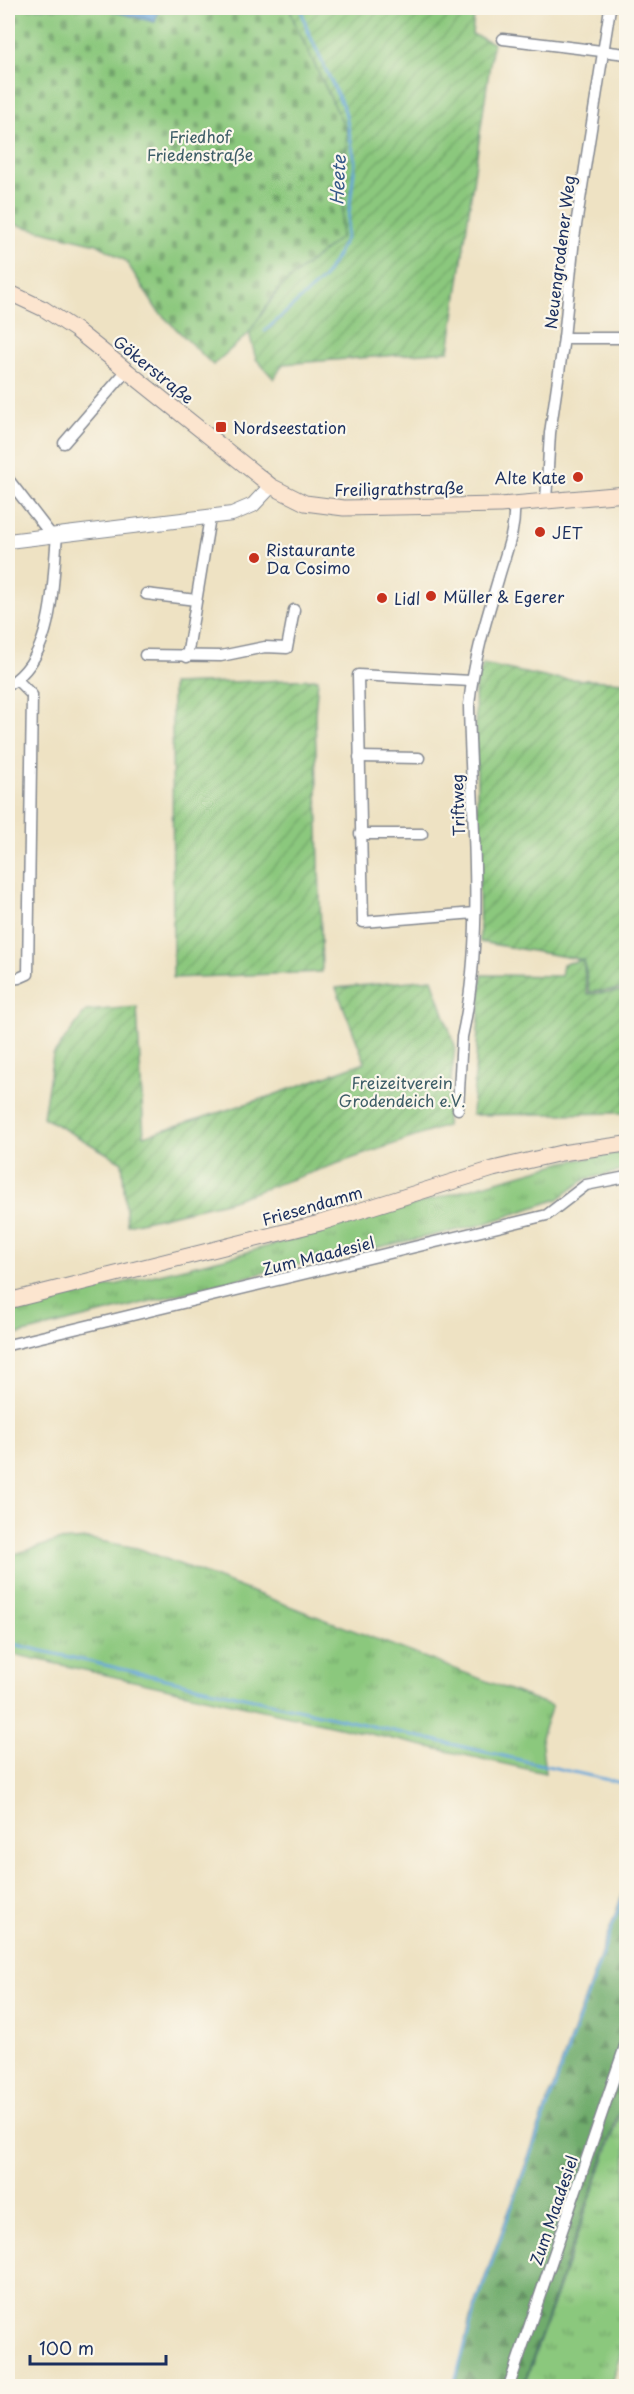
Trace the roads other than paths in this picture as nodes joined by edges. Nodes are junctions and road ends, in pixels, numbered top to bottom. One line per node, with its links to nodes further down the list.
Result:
1 (610, 8): 3 (street, Neuengrodener Weg)
2 (503, 39): 3 (street)
3 (603, 51): 4 (street); 6 (street, Neuengrodener Weg)
4 (627, 54)
5 (8, 292): 8 (main road, Gökerstraße)
6 (564, 338): 7 (street); 13 (street, Neuengrodener Weg)
7 (627, 338)
8 (128, 369): 9 (street); 11 (main road, Gökerstraße)
9 (64, 443)
10 (8, 479): 16 (street)
11 (271, 486): 14 (main road, Freiligrathstraße); 15 (street)
12 (627, 494): 13 (main road, Freiligrathstraße)
13 (546, 501): 14 (main road, Freiligrathstraße)
14 (514, 504): 23 (street, Triftweg)
15 (210, 517): 16 (street); 19 (street)
16 (55, 536): 17 (street); 24 (street)
17 (8, 541)
18 (146, 594): 19 (street)
19 (196, 600): 22 (street)
20 (294, 610): 22 (street)
21 (145, 656): 22 (street)
22 (187, 657)
23 (471, 681): 25 (street); 29 (street, Triftweg)
24 (12, 682): 30 (street)
25 (359, 757): 26 (street); 27 (street)
26 (419, 758)
27 (360, 834): 28 (street); 29 (street)
28 (422, 834)
29 (475, 913): 31 (street, Triftweg)
30 (8, 979)
31 (458, 1109)
32 (627, 1144): 34 (main road, Friesendamm)
33 (627, 1177): 35 (street, Zum Maadesiel)
34 (8, 1300)
35 (8, 1346)
36 (627, 2043): 37 (street, Zum Maadesiel)
37 (509, 2386)

